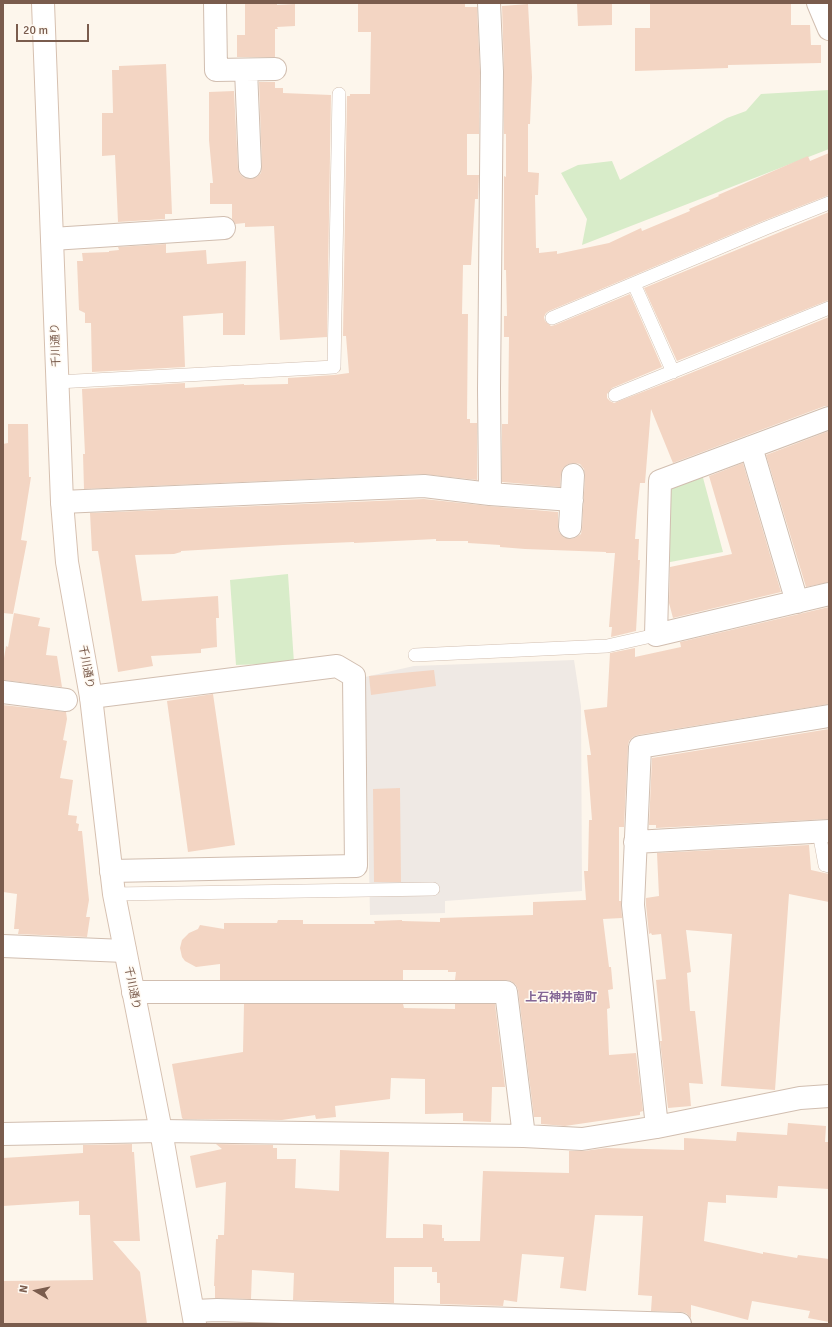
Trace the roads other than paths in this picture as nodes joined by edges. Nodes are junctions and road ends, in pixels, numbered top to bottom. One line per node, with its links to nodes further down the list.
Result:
1 (43, 3): 12 (street, 千川通り)
2 (215, 3): 7 (street)
3 (489, 3): 22 (street)
4 (818, 3): 5 (street)
5 (829, 29)
6 (275, 69): 7 (street)
7 (246, 70): 9 (street)
8 (339, 94): 17 (lane)
9 (250, 167)
10 (829, 203): 13 (lane)
11 (224, 228): 12 (street)
12 (52, 239): 17 (street, 千川通り)
13 (634, 284): 15 (lane); 16 (lane)
14 (829, 308): 16 (lane)
15 (552, 318)
16 (672, 372): 18 (lane)
17 (58, 382): 24 (street, 千川通り)
18 (615, 395)
19 (829, 418): 20 (street)
20 (751, 447): 27 (street); 28 (street)
21 (573, 475): 23 (street)
22 (490, 494): 23 (street); 24 (street)
23 (572, 500): 25 (street)
24 (62, 502): 31 (street, 千川通り)
25 (570, 527)
26 (829, 594): 27 (street)
27 (796, 602): 28 (street)
28 (656, 635): 29 (lane)
29 (415, 655)
30 (3, 692): 32 (street)
31 (91, 696): 37 (street, 千川通り); 37 (street)
32 (66, 700)
33 (829, 716): 35 (street)
34 (824, 832): 35 (street); 36 (lane)
35 (635, 842): 44 (street)
36 (829, 866)
37 (111, 871): 39 (street, 千川通り)
38 (433, 889): 39 (lane)
39 (114, 894): 41 (street, 千川通り)
40 (3, 946): 41 (street)
41 (125, 950): 42 (street, 千川通り)
42 (133, 992): 45 (street, 千川通り); 47 (street)
43 (829, 1096): 44 (street)
44 (657, 1127): 47 (street)
45 (161, 1131): 46 (street); 47 (street); 48 (street, 千川通り)
46 (3, 1134)
47 (524, 1136)
48 (195, 1318): 49 (street)
49 (680, 1324)

